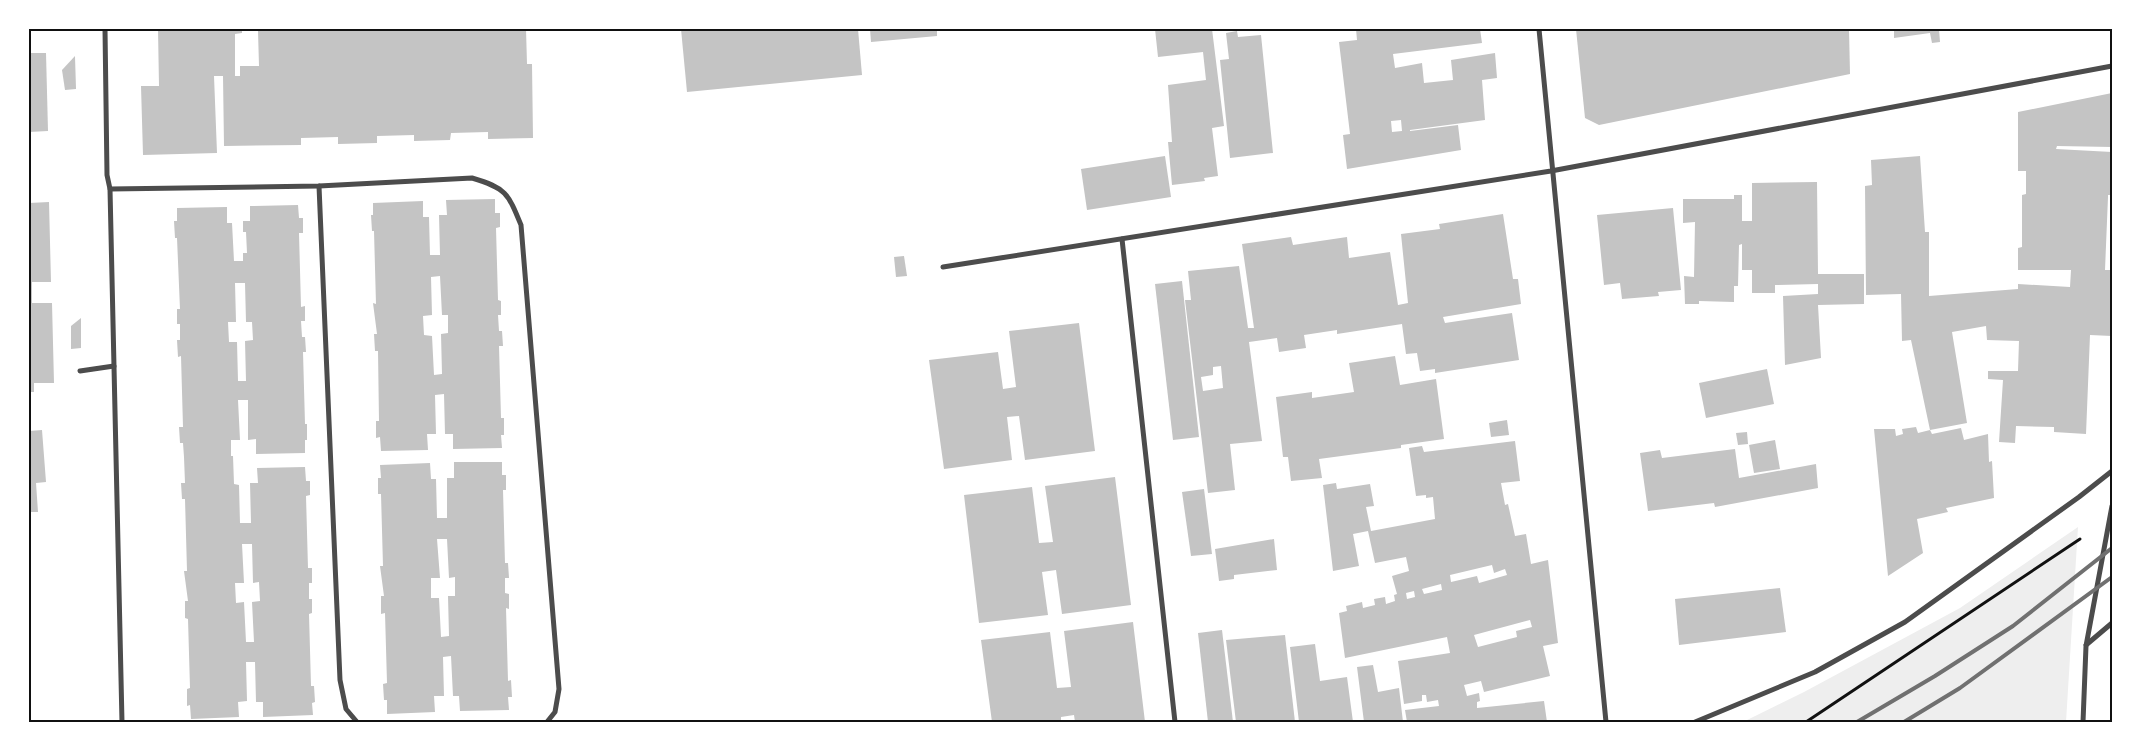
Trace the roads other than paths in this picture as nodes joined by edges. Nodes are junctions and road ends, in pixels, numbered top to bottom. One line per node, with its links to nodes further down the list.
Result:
1 (105, 29): 6 (street)
2 (1538, 29): 4 (street)
3 (2112, 66): 4 (street)
4 (1551, 171): 7 (street); 19 (street)
5 (319, 186): 6 (street); 16 (street); 17 (street)
6 (110, 189): 9 (street)
7 (1122, 239): 8 (street); 18 (street)
8 (943, 267)
9 (114, 366): 10 (street); 15 (street)
10 (80, 371)
11 (2112, 471): 20 (street)
12 (2112, 506): 14 (street)
13 (2112, 623): 14 (street)
14 (2086, 646): 21 (street)
15 (122, 722)
16 (357, 722)
17 (547, 722)
18 (1175, 722)
19 (1606, 722)
20 (1695, 722)
21 (2084, 722)

